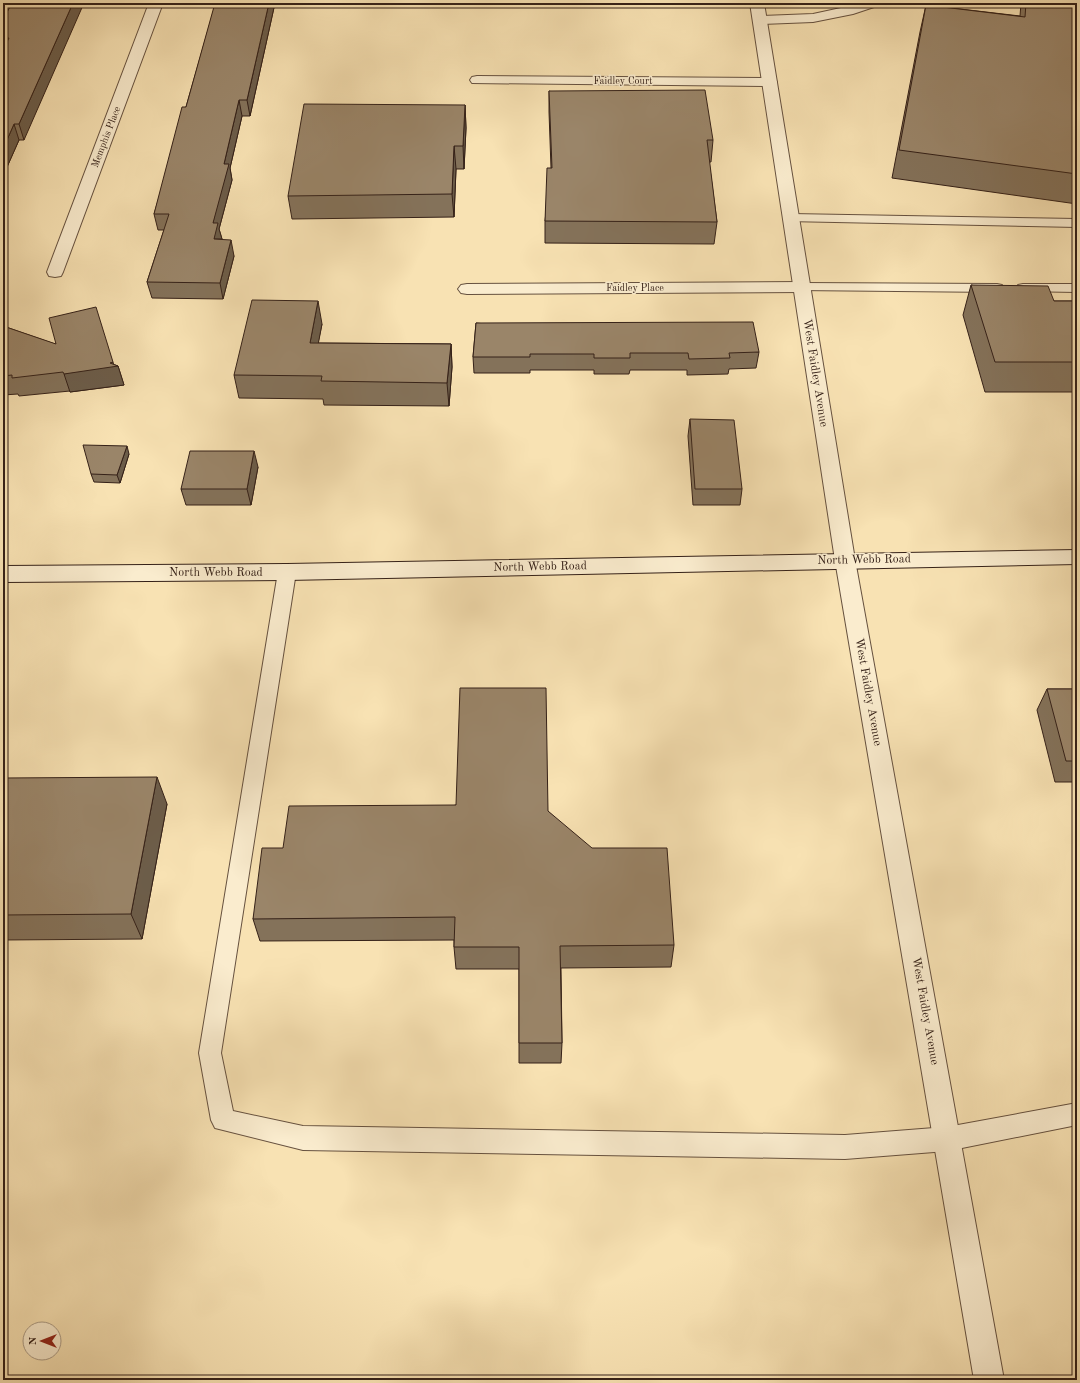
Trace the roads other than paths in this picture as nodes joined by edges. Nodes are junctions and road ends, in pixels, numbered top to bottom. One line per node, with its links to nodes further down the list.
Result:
1 (156, 3): 8 (street, Memphis Place)
2 (876, 3): 3 (lane)
3 (759, 11): 5 (street, West Faidley Avenue)
4 (477, 80): 5 (street, Faidley Court)
5 (770, 82): 6 (street, West Faidley Avenue)
6 (791, 218): 7 (lane); 9 (street, West Faidley Avenue)
7 (1077, 223)
8 (55, 272)
9 (802, 287): 10 (lane); 11 (street, Faidley Place); 13 (street, West Faidley Avenue)
10 (1077, 288)
11 (467, 289)
12 (1077, 557): 13 (street, North Webb Road)
13 (845, 560): 14 (street, North Webb Road); 17 (street, West Faidley Avenue)
14 (287, 572): 15 (street, North Webb Road); 17 (lane)
15 (3, 574)
16 (1077, 1114): 17 (lane)
17 (947, 1139): 18 (street, West Faidley Avenue)
18 (989, 1380)

